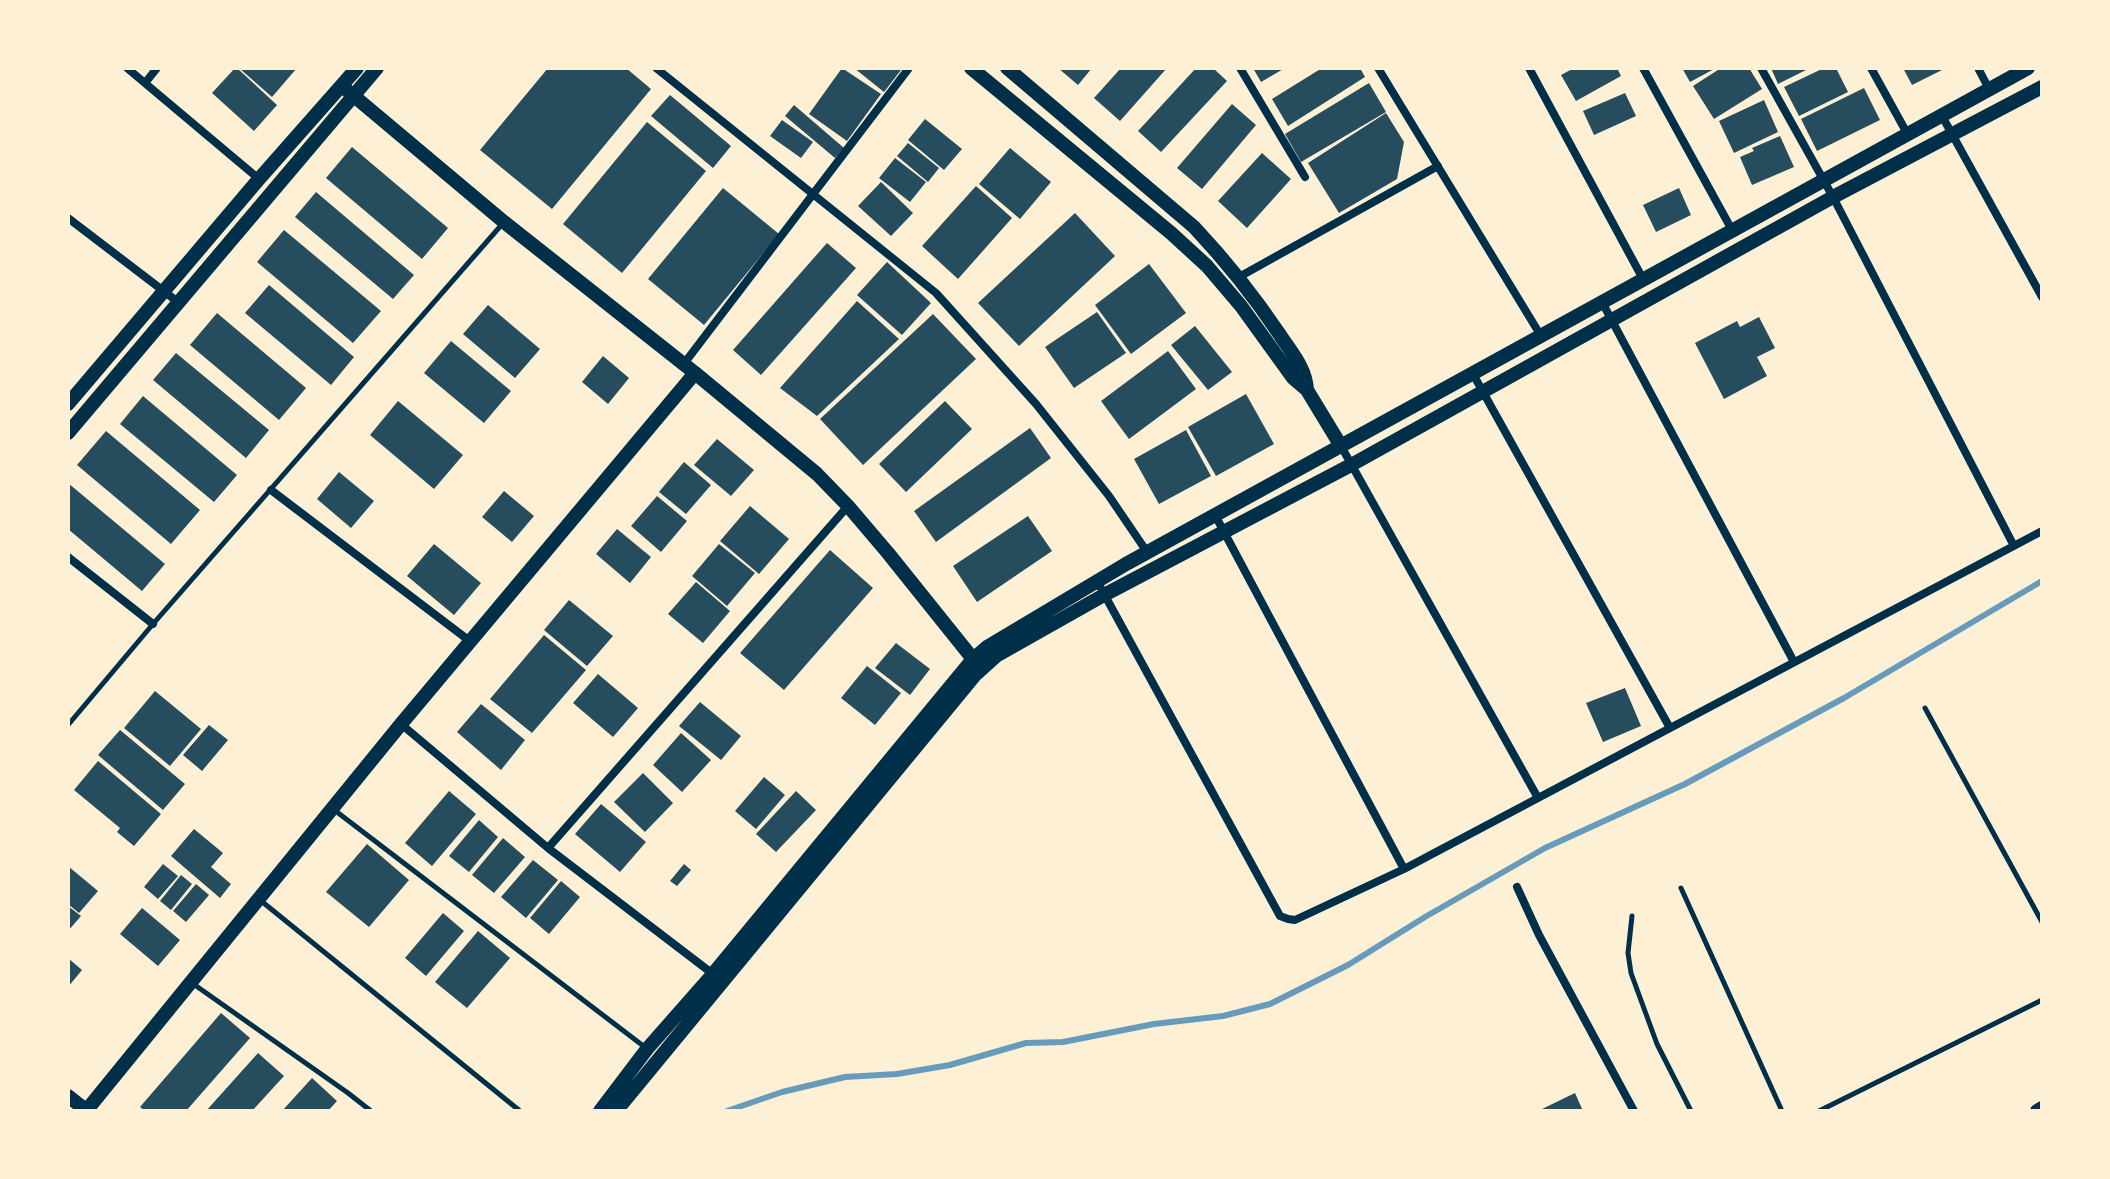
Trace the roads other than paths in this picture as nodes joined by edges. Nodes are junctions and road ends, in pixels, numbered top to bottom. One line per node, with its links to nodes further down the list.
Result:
1 (127, 68): 17 (street)
2 (157, 68): 17 (street)
3 (357, 68): 18 (street)
4 (377, 68): 21 (street)
5 (656, 68): 29 (street)
6 (909, 68): 29 (street)
7 (971, 68): 44 (street)
8 (1007, 68): 34 (street)
9 (1240, 68): 26 (street)
10 (1378, 68): 25 (street)
11 (1529, 68): 35 (street)
12 (1643, 68): 33 (street)
13 (1761, 68): 28 (street)
14 (1871, 68): 24 (street)
15 (1978, 68): 20 (street)
16 (2028, 68): 20 (street)
17 (145, 83): 27 (street)
18 (342, 86): 21 (street); 27 (street)
19 (2042, 87): 23 (street)
20 (1989, 89): 22 (street)
21 (354, 96): 32 (street); 38 (street)
22 (1942, 116): 23 (street); 24 (street)
23 (1952, 133): 30 (street); 37 (street)
24 (1908, 135): 28 (street)
25 (1438, 166): 34 (street); 41 (street)
26 (1305, 177)
27 (259, 179): 36 (street)
28 (1824, 180): 30 (street); 33 (street)
29 (813, 195): 42 (street); 56 (street)
30 (1833, 197): 40 (street); 55 (street)
31 (68, 218): 36 (street)
32 (504, 222): 42 (street); 50 (lane)
33 (1732, 230): 35 (street)
34 (1239, 277): 44 (street)
35 (1643, 279): 39 (street)
36 (162, 292): 38 (street); 46 (street)
37 (2042, 297)
38 (178, 302): 47 (street)
39 (1602, 302): 40 (street); 41 (street)
40 (1612, 320): 45 (street); 63 (street)
41 (1541, 336): 43 (street)
42 (689, 369): 51 (street); 61 (street)
43 (1473, 374): 45 (street); 48 (street)
44 (1307, 390): 48 (street)
45 (1483, 391): 49 (street); 67 (street)
46 (68, 404)
47 (68, 433)
48 (1341, 446): 49 (street); 52 (street)
49 (1351, 465): 54 (street); 68 (street)
50 (271, 490): 60 (lane); 61 (street)
51 (848, 506): 62 (street); 70 (street)
52 (1215, 515): 54 (street); 56 (street)
53 (2042, 531): 55 (street)
54 (1225, 532): 59 (street); 71 (street)
55 (2014, 546): 63 (street)
56 (1147, 552): 58 (street)
57 (68, 557): 60 (street)
58 (1097, 581): 59 (street); 62 (street)
59 (1104, 595): 71 (street); 86 (street)
60 (153, 624): 66 (lane)
61 (471, 643): 65 (street)
62 (973, 659): 77 (street)
63 (1794, 662): 67 (street)
64 (1925, 708): 76 (lane)
65 (401, 724): 69 (street); 70 (street)
66 (68, 725)
67 (1670, 728): 68 (street)
68 (1538, 798): 71 (street)
69 (332, 808): 74 (street); 80 (lane)
70 (548, 848): 77 (street)
71 (1404, 869)
72 (1517, 887): 87 (street)
73 (1681, 888): 89 (lane)
74 (260, 899): 78 (street); 84 (lane)
75 (1632, 916): 88 (lane)
76 (2042, 922)
77 (713, 974): 80 (street)
78 (192, 982): 82 (street); 83 (lane)
79 (2042, 1000): 90 (lane)
80 (647, 1049): 85 (street)
81 (68, 1096): 82 (street)
82 (86, 1111)
83 (371, 1111)
84 (520, 1111)
85 (600, 1111)
86 (616, 1111)
87 (1634, 1111)
88 (1691, 1111)
89 (1782, 1111)
90 (1819, 1111)

